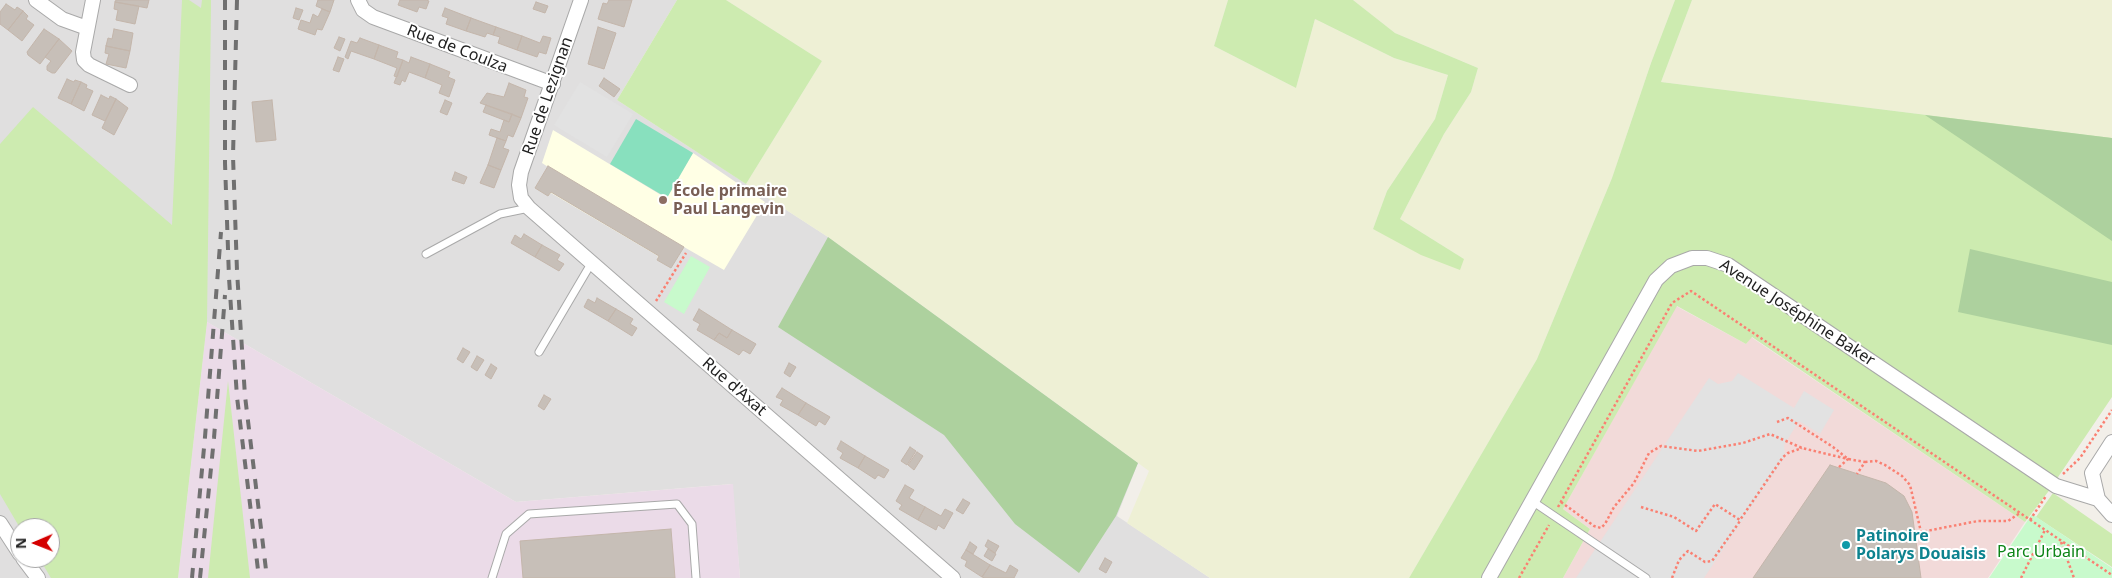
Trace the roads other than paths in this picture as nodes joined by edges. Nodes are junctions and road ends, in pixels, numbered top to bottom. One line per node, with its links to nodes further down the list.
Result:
1 (36, 0): 5 (street)
2 (93, 0): 5 (street)
3 (581, 0): 6 (street, Rue de Lezignan)
4 (361, 5): 6 (street, Rue de Coulza)
5 (88, 28): 7 (street)
6 (553, 84): 8 (street, Rue de Lezignan)
7 (130, 85)
8 (520, 192): 9 (street, Rue d'Axat)
9 (529, 208): 10 (lane); 11 (street, Rue d'Axat)
10 (426, 254)
11 (592, 262): 12 (lane); 22 (street, Rue d'Axat)
12 (539, 352)
13 (2112, 442): 15 (street)
14 (2112, 494): 15 (street)
15 (2098, 499): 16 (street, Avenue Joséphine Baker); 17 (street)
16 (1532, 502): 23 (street, Avenue Joséphine Baker); 24 (lane)
17 (2112, 515)
18 (0, 523): 19 (street)
19 (10, 538)
20 (492, 578): 21 (lane)
21 (696, 578)
22 (953, 578)
23 (1489, 578)
24 (1646, 578)

